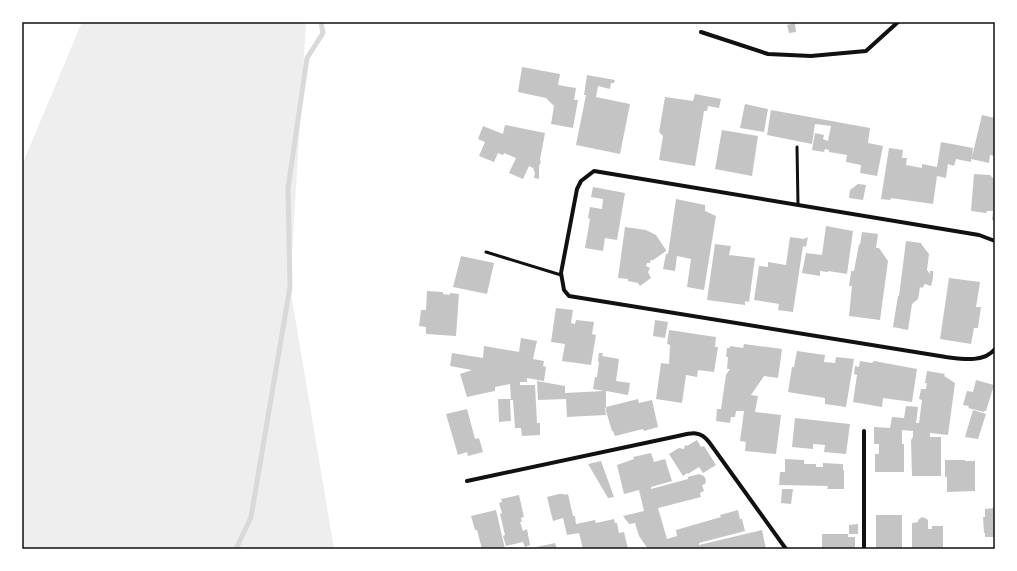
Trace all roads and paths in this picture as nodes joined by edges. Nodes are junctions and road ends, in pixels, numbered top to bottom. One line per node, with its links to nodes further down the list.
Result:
1 (898, 22): 2 (street)
2 (701, 32)
3 (798, 147): 4 (lane)
4 (798, 205): 5 (street); 7 (street)
5 (995, 241)
6 (486, 252): 7 (lane)
7 (562, 275): 8 (street)
8 (995, 349)
9 (864, 431): 12 (street)
10 (467, 481): 11 (street)
11 (786, 549)
12 (864, 549)

